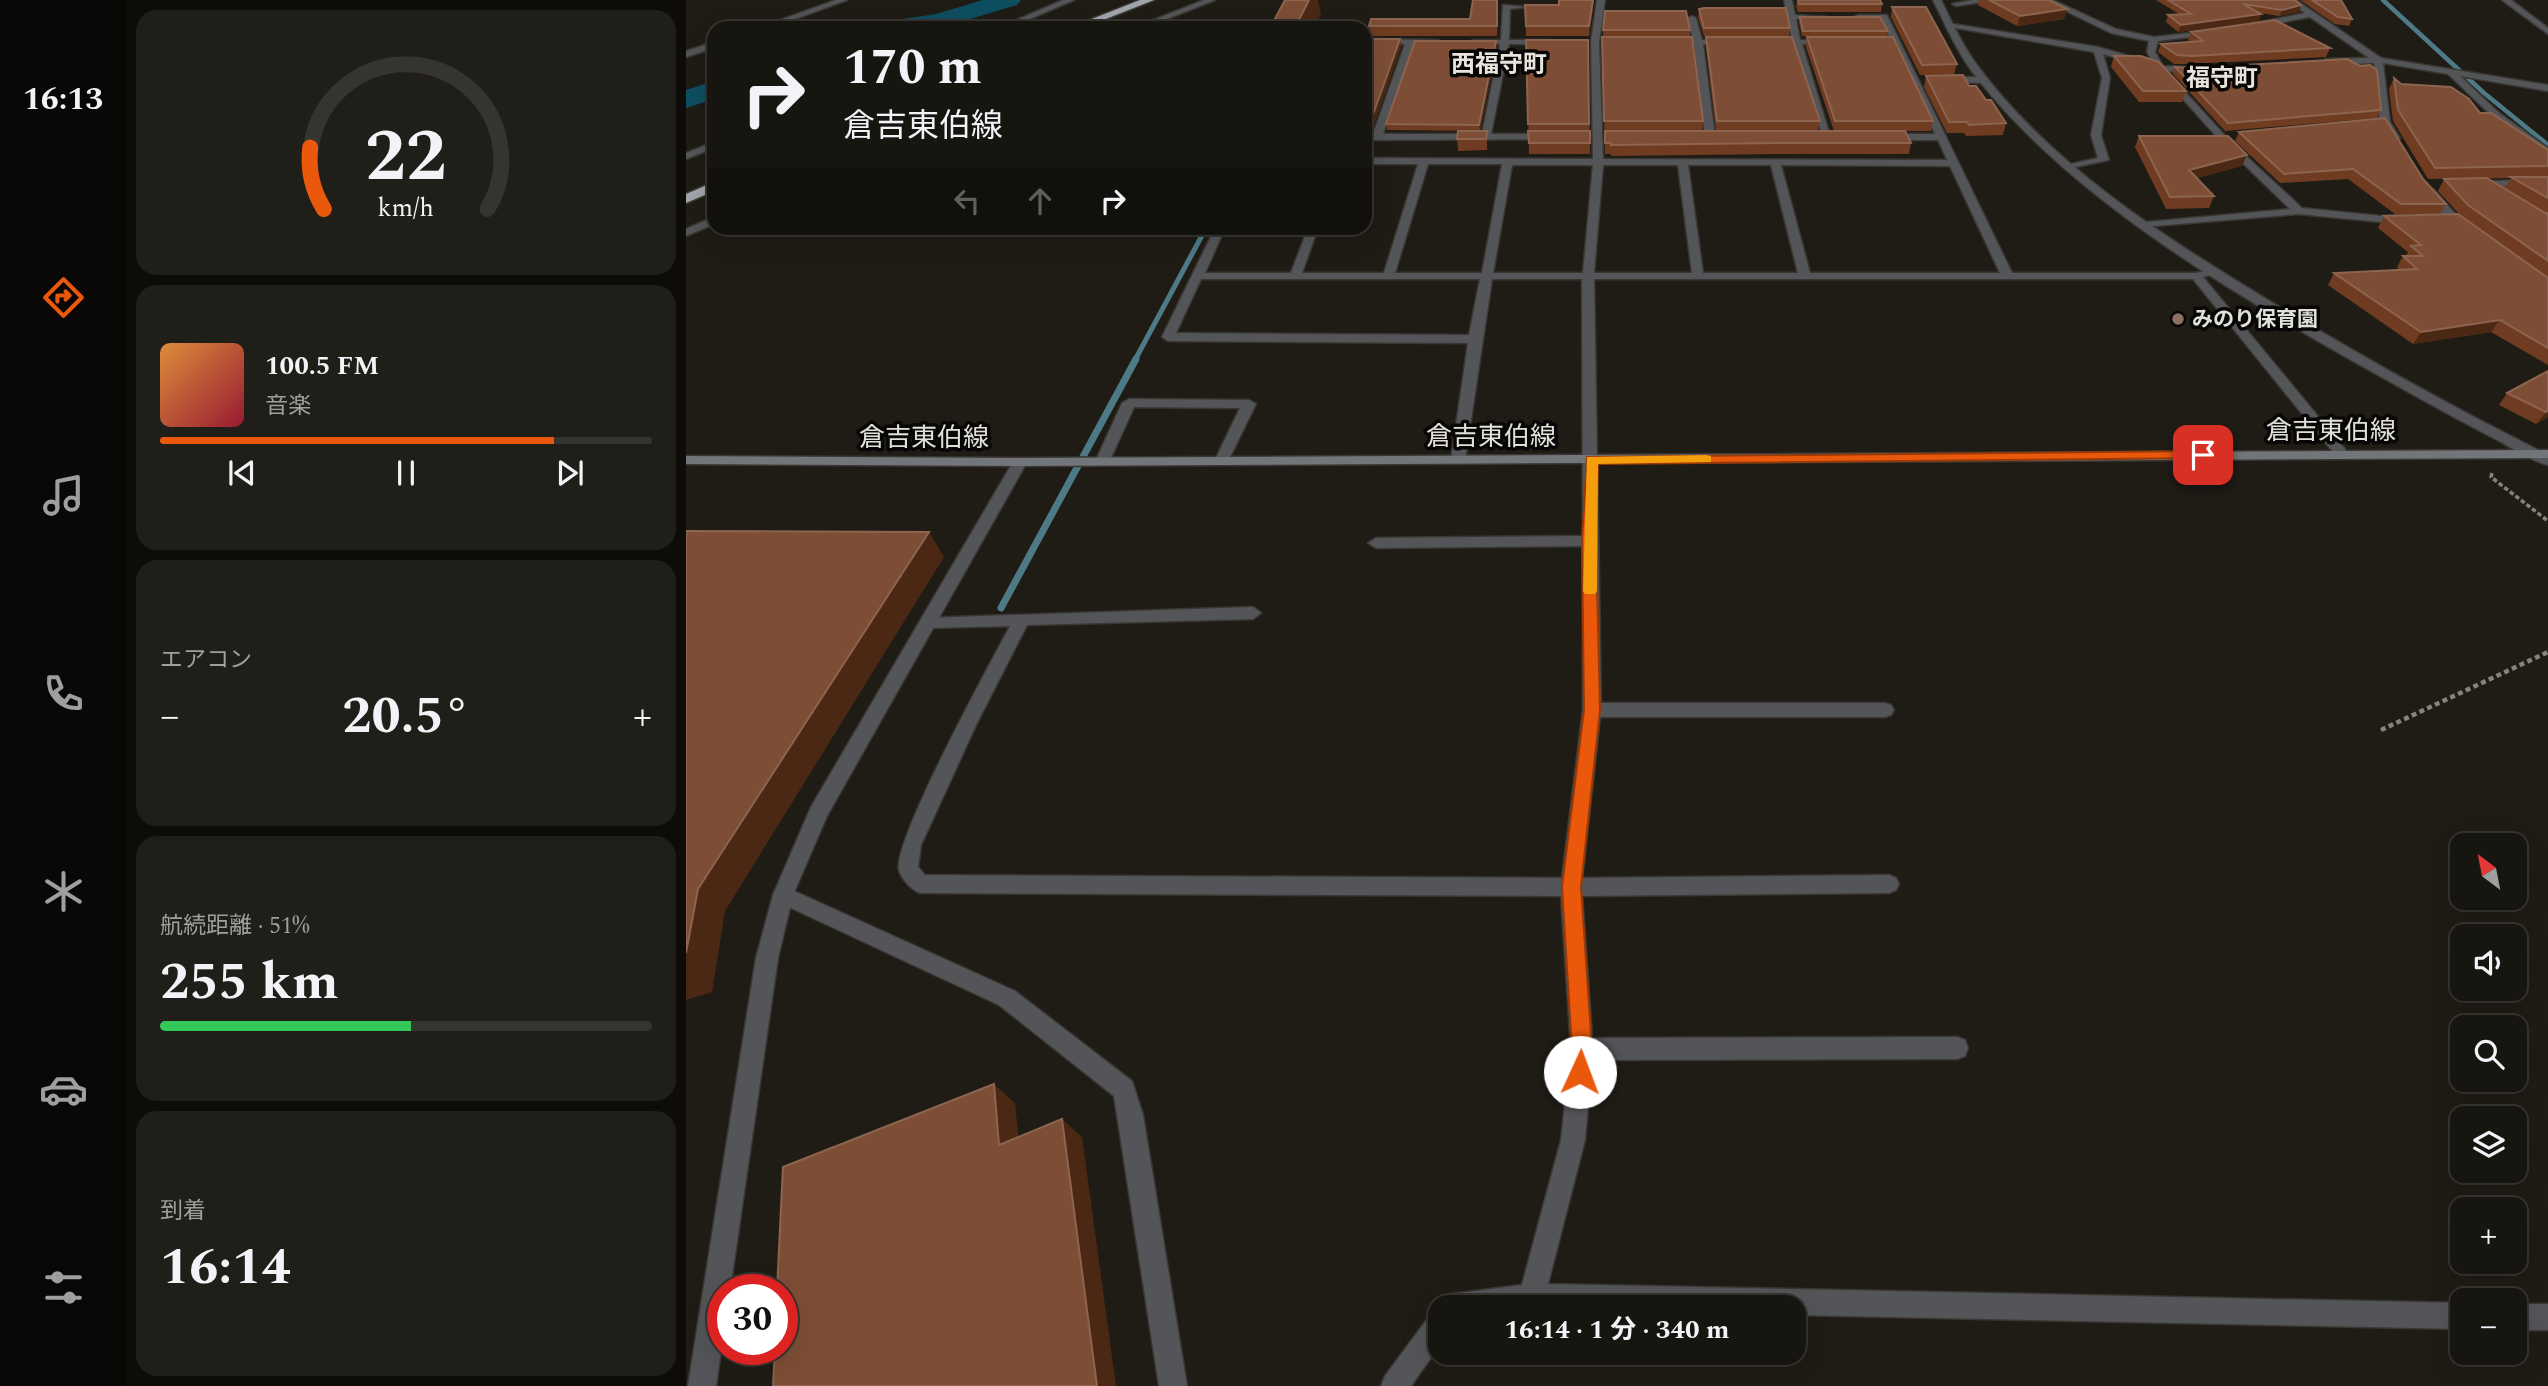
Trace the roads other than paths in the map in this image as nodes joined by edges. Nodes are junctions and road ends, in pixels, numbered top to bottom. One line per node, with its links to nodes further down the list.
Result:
1 (843, 0): 20 (street)
2 (1070, 0): 21 (street)
3 (1149, 0): 22 (highway)
4 (1165, 0): 23 (highway)
5 (1211, 0): 24 (street)
6 (1601, 0): 38 (street)
7 (1788, 0): 16 (street)
8 (1937, 0): 25 (street)
9 (1992, 0): 13 (lane)
10 (2047, 0): 29 (street)
11 (2291, 0): 15 (street)
12 (2506, 0): 28 (street)
13 (1956, 4)
14 (1523, 7): 35 (street)
15 (2312, 14): 26 (street); 50 (street)
16 (1792, 17): 17 (street); 46 (street)
17 (1831, 17)
18 (1844, 17): 45 (street)
19 (1692, 18): 32 (street)
20 (782, 21)
21 (1019, 21)
22 (1093, 21)
23 (1110, 21)
24 (1156, 21)
25 (1950, 25): 48 (street); 55 (street)
26 (2248, 28)
27 (2221, 31): 29 (street)
28 (2548, 32)
29 (2154, 39): 52 (street)
30 (1372, 41): 31 (street)
31 (1410, 41): 33 (street); 62 (street)
32 (1698, 41): 40 (street); 41 (street); 69 (street)
33 (1451, 42)
34 (1464, 42): 35 (street)
35 (1505, 42): 36 (street); 63 (street)
36 (1556, 42)
37 (1582, 42): 38 (street)
38 (1595, 42): 39 (street); 66 (street)
39 (1608, 42)
40 (1659, 42)
41 (1735, 42)
42 (1760, 42): 46 (street)
43 (1846, 42): 46 (street)
44 (1883, 42): 45 (street)
45 (1895, 42): 56 (street)
46 (1797, 43): 72 (street)
47 (707, 46): 49 (street)
48 (2098, 50): 52 (street); 88 (street)
49 (686, 54)
50 (2378, 60): 51 (street); 54 (street); 58 (street)
51 (2311, 63)
52 (2160, 68): 53 (street); 76 (street)
53 (2202, 69)
54 (2451, 72): 57 (street); 79 (street)
55 (1983, 80): 56 (street); 88 (street)
56 (1914, 81): 75 (street)
57 (2548, 88)
58 (2385, 122): 59 (street); 77 (street)
59 (2371, 123)
60 (2235, 135): 76 (street)
61 (1372, 137): 62 (street)
62 (1377, 137): 63 (street)
63 (1486, 137): 64 (street)
64 (1556, 137)
65 (1584, 137): 66 (street)
66 (1598, 137): 67 (street); 85 (street)
67 (1611, 137)
68 (1698, 137): 69 (street)
69 (1710, 137): 70 (street)
70 (1723, 137)
71 (1815, 137): 72 (street)
72 (1828, 137): 73 (street)
73 (1840, 137)
74 (1878, 137): 75 (street)
75 (1941, 137): 87 (street)
76 (2222, 137): 98 (street)
77 (2398, 144)
78 (707, 148): 80 (street)
79 (2548, 153)
80 (686, 156)
81 (1508, 161): 83 (street); 85 (street); 116 (street)
82 (1372, 162): 83 (street)
83 (1424, 162): 109 (street)
84 (1683, 162): 85 (street); 86 (street); 117 (street)
85 (1598, 163): 114 (street)
86 (1776, 163): 87 (street); 112 (street)
87 (1955, 163): 115 (street)
88 (2070, 167): 103 (street)
89 (707, 180): 94 (highway)
90 (2548, 182): 93 (street)
91 (2444, 185): 101 (street)
92 (2464, 185): 93 (street)
93 (2485, 185): 97 (street)
94 (686, 189)
95 (707, 189): 96 (highway)
96 (686, 199)
97 (2508, 199)
98 (2299, 211): 99 (street); 103 (street)
99 (2418, 219)
100 (2443, 219): 101 (street)
101 (2455, 220): 107 (street)
102 (707, 223): 104 (street)
103 (2146, 225): 108 (street)
104 (686, 233)
105 (1217, 235): 111 (street)
106 (1310, 235): 110 (street)
107 (2477, 237)
108 (2213, 271): 113 (street); 120 (street)
109 (1389, 274): 110 (street); 116 (street)
110 (1296, 275): 111 (street)
111 (1198, 276): 118 (street)
112 (1805, 276): 115 (street); 117 (street)
113 (2196, 276): 115 (street); 119 (street)
114 (1588, 277): 116 (street); 117 (street); 125 (street)
115 (2008, 277)
116 (1488, 278): 118 (street)
117 (1698, 278)
118 (1475, 339): 124 (street)
119 (2342, 454): 120 (main road, 倉吉東伯線); 125 (main road, 倉吉東伯線)
120 (2544, 456)
121 (686, 460): 126 (main road, 倉吉東伯線)
122 (1103, 460): 123 (main road, 倉吉東伯線); 123 (street); 126 (main road, 倉吉東伯線)
123 (1222, 460): 124 (main road, 倉吉東伯線)
124 (1458, 460): 125 (main road, 倉吉東伯線)
125 (1592, 460): 127 (street)
126 (1020, 462): 131 (street)
127 (1589, 541): 128 (street); 132 (street)
128 (1376, 543)
129 (1253, 614): 130 (street)
130 (1021, 620): 131 (street); 135 (street)
131 (930, 622): 136 (street)
132 (1592, 710): 133 (street); 135 (street)
133 (1885, 710)
134 (1889, 884): 135 (street)
135 (1572, 887): 138 (street)
136 (783, 895): 145 (street); 146 (street)
137 (1957, 1048): 138 (street)
138 (1582, 1049): 139 (street)
139 (1533, 1295)
140 (1806, 1303): 141 (street)
141 (2450, 1316)
142 (2527, 1317): 143 (street)
143 (2548, 1317)
144 (1428, 1340): 147 (street)
145 (702, 1386)
146 (1173, 1386)
147 (1395, 1386)

